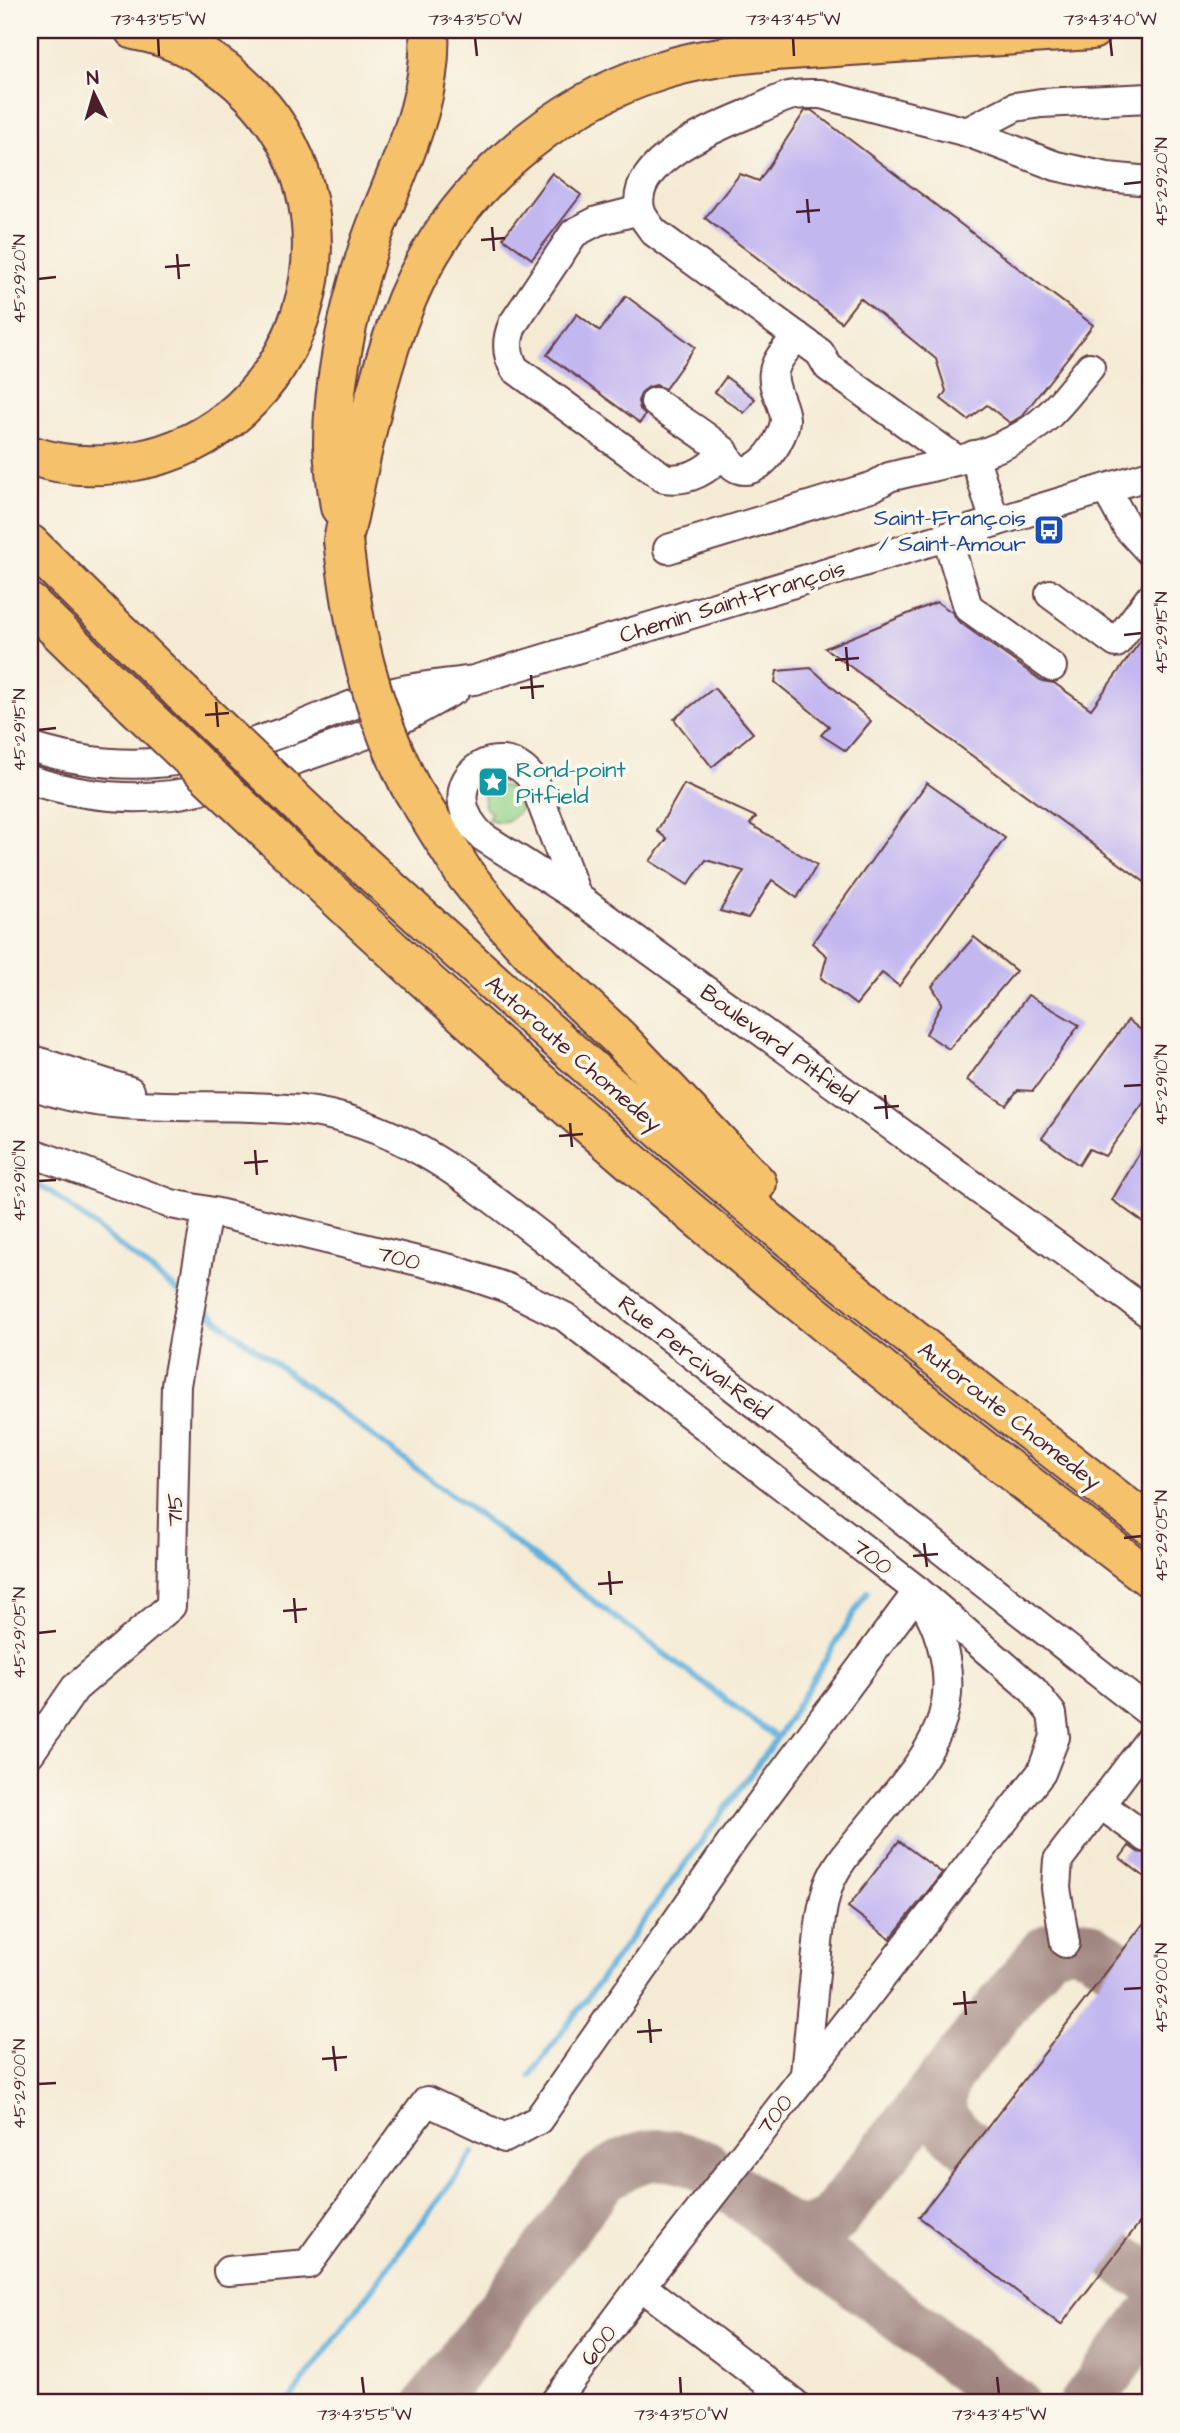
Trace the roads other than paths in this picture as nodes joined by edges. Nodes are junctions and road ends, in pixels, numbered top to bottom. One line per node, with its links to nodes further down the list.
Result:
1 (134, 30): 12 (highway)
2 (1092, 30): 18 (highway)
3 (429, 36): 18 (highway)
4 (1150, 98): 5 (street)
5 (967, 132): 6 (street); 7 (street)
6 (1150, 181)
7 (640, 210): 8 (street); 11 (street)
8 (797, 336): 11 (street); 13 (street)
9 (1090, 367): 13 (street)
10 (655, 402): 11 (street)
11 (724, 451)
12 (30, 456)
13 (965, 457): 16 (street); 20 (street)
14 (1150, 475): 15 (street, Chemin Saint-François)
15 (1106, 489): 16 (street, Chemin Saint-François); 21 (street)
16 (995, 522): 17 (street, Chemin Saint-François)
17 (947, 537): 27 (street); 28 (street, Chemin Saint-François)
18 (343, 540): 37 (highway, bridge)
19 (30, 544): 37 (highway, Autoroute Chomedey, bridge)
20 (668, 549)
21 (1150, 552)
22 (1050, 594): 23 (street)
23 (1150, 598)
24 (30, 603): 26 (highway, Autoroute Chomedey)
25 (30, 618): 26 (highway)
26 (91, 664): 40 (highway, Autoroute Chomedey, bridge)
27 (1052, 667)
28 (474, 680): 29 (street, Chemin Saint-François); 30 (street, Chemin Saint-François)
29 (30, 747)
30 (30, 780)
31 (577, 897): 31 (street, Boulevard Pitfield); 38 (street, Boulevard Pitfield)
32 (30, 1059): 34 (street, Rue Percival-Reid)
33 (30, 1084): 34 (street, Rue Percival-Reid)
34 (194, 1106): 42 (street, Rue Percival-Reid)
35 (30, 1153): 36 (street, 700)
36 (208, 1212): 41 (street, 700); 44 (street, 715)
37 (880, 1313): 39 (highway, Autoroute Chomedey)
38 (1150, 1314)
39 (1150, 1525)
40 (1150, 1578)
41 (918, 1591): 48 (street); 48 (street, 700); 49 (street)
42 (1150, 1713)
43 (1150, 1739): 45 (street)
44 (30, 1753)
45 (1100, 1804): 46 (street); 47 (street)
46 (1147, 1838)
47 (1065, 1943)
48 (805, 2074): 50 (street, 700)
49 (228, 2271)
50 (641, 2286): 51 (street, 600); 52 (street)
51 (554, 2403)
52 (794, 2403)

